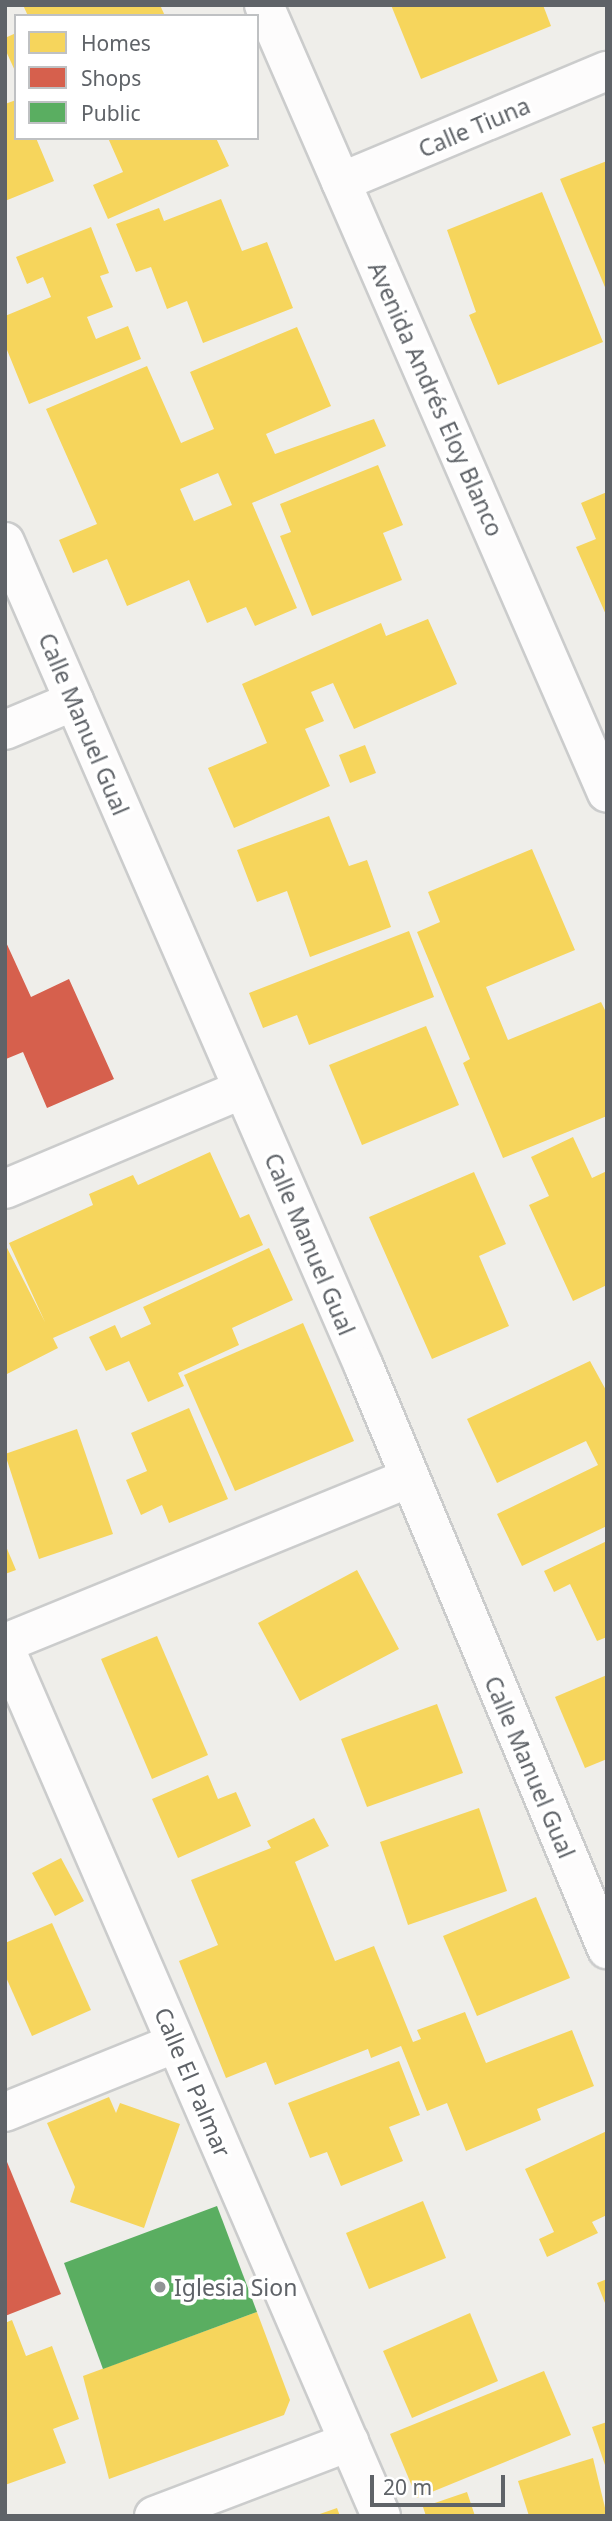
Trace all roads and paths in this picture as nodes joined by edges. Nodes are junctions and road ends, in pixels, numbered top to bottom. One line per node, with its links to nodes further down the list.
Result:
1 (264, 5): 3 (street, Avenida Andrés Eloy Blanco)
2 (607, 71): 3 (street, Calle Tiuna)
3 (341, 182): 7 (street, Avenida Andrés Eloy Blanco)
4 (5, 542): 5 (street, Calle Manuel Gual)
5 (74, 701): 6 (street); 8 (street, Calle Manuel Gual)
6 (5, 730)
7 (607, 793)
8 (243, 1089): 9 (street); 10 (street, Calle Manuel Gual)
9 (5, 1189)
10 (410, 1478): 11 (street); 13 (street, Calle Manuel Gual)
11 (5, 1643)
12 (5, 1648): 14 (street, Calle El Palmar)
13 (607, 1950)
14 (176, 2043): 15 (street); 16 (street, Calle El Palmar)
15 (5, 2112)
16 (349, 2442): 17 (street); 18 (street, Calle El Palmar)
17 (154, 2516)
18 (381, 2516)

